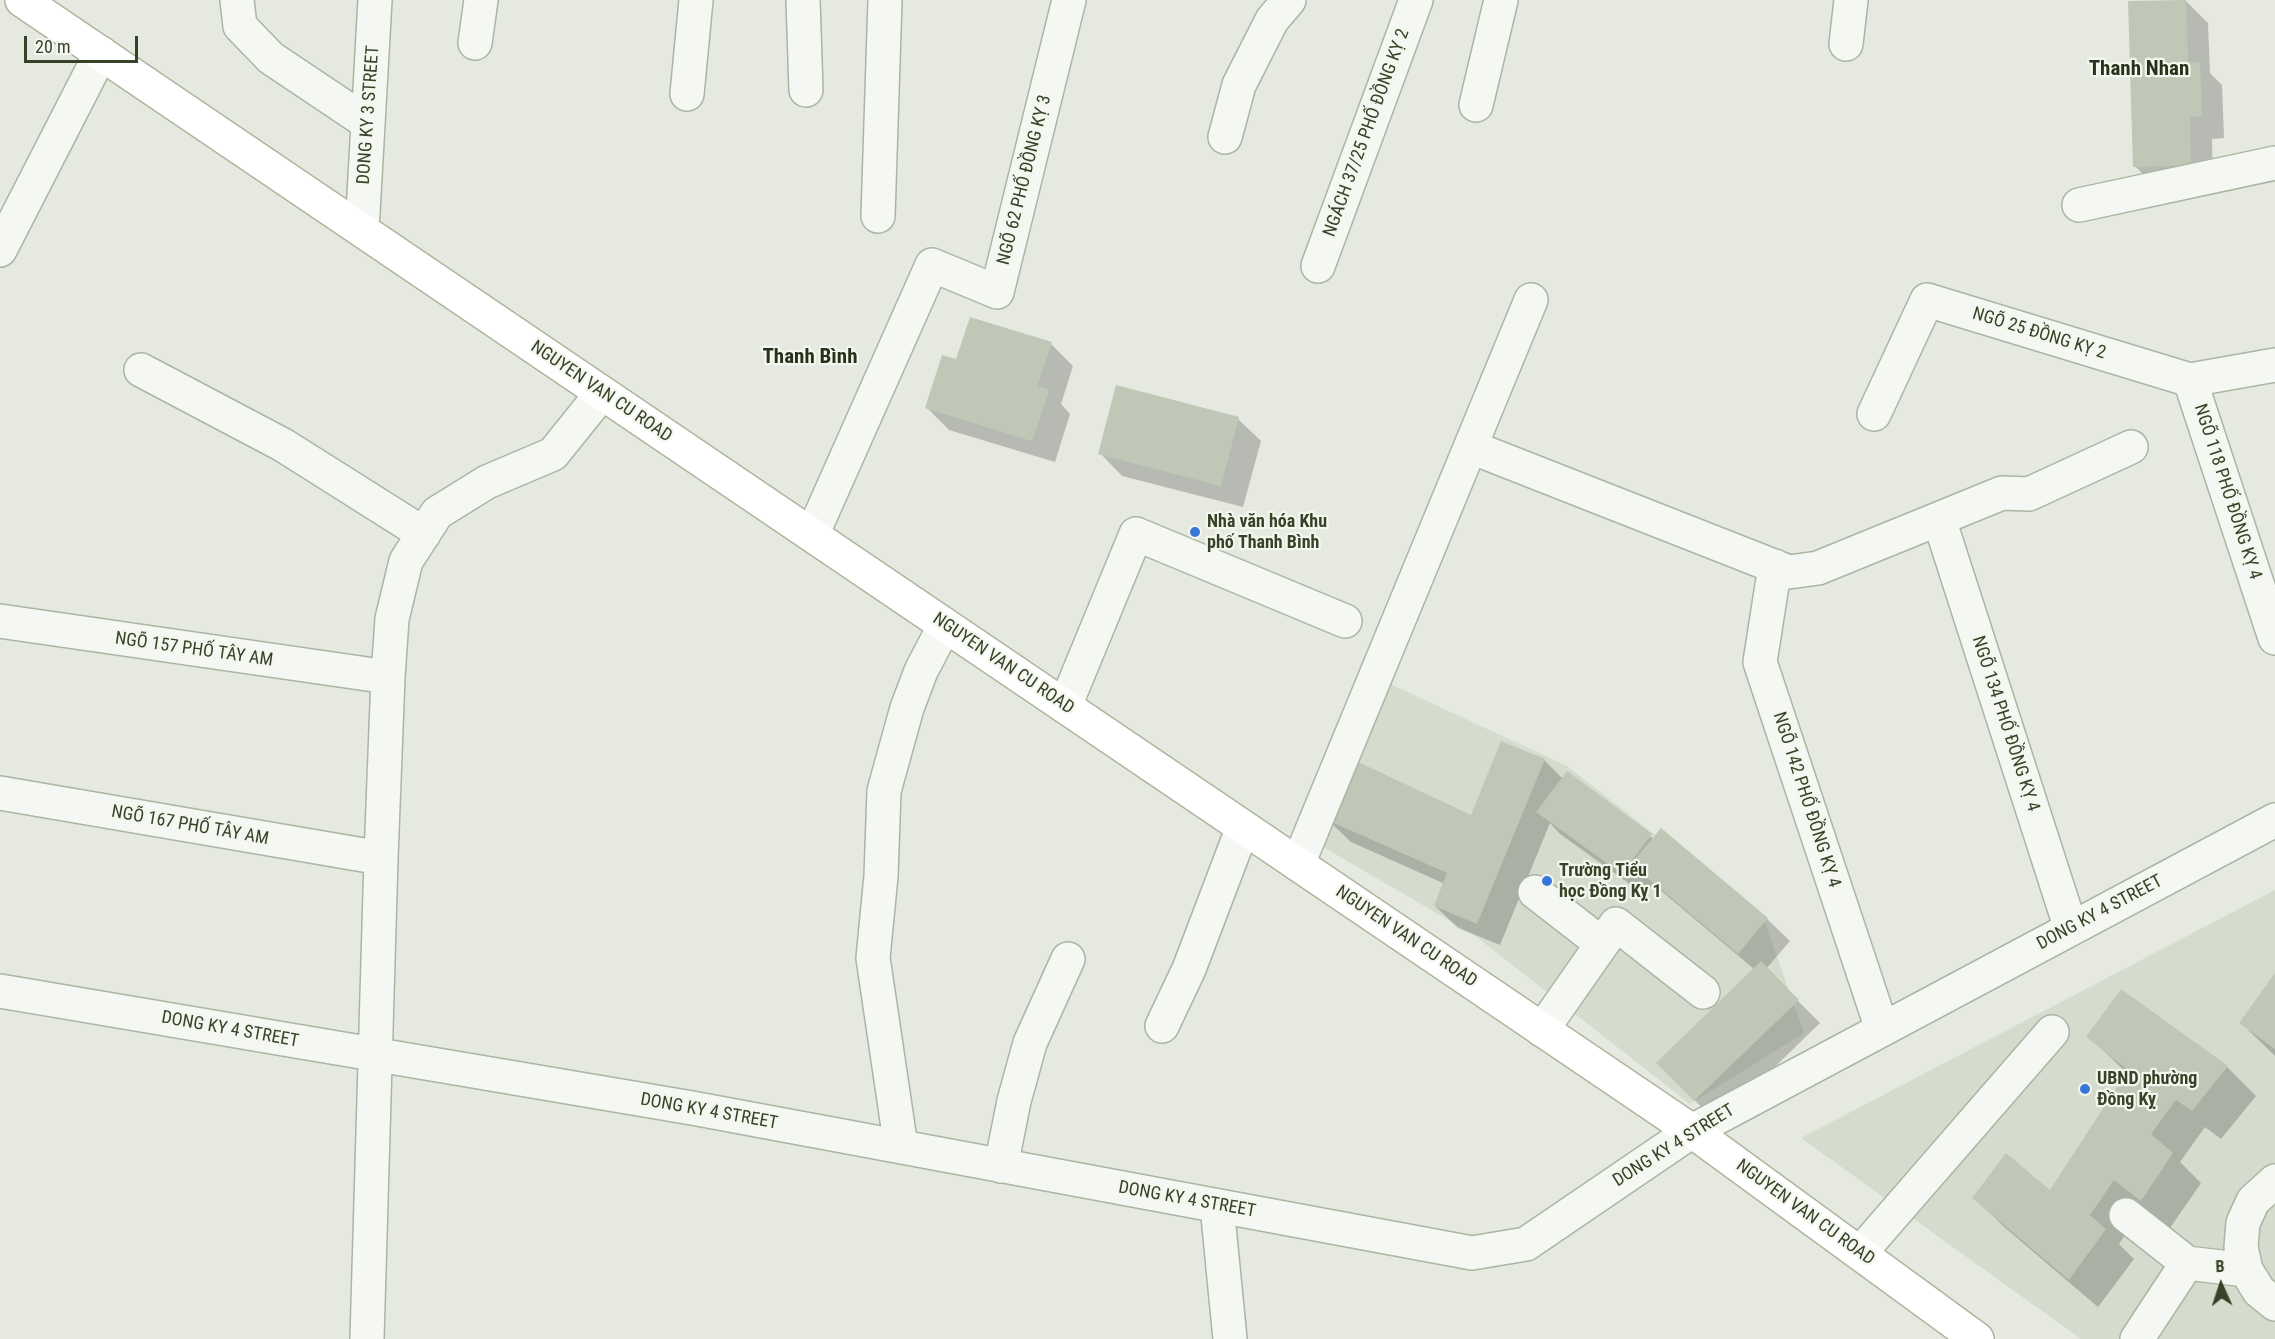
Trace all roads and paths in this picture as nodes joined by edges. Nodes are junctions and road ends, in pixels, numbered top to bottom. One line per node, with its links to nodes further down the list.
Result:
1 (22, 0): 15 (main road, NGUYEN VAN CU ROAD)
2 (237, 0): 19 (street)
3 (375, 0): 19 (street, DONG KY 3 STREET)
4 (481, 0): 13 (street)
5 (696, 0): 17 (street)
6 (803, 0): 16 (street)
7 (885, 0): 23 (street)
8 (1069, 0): 37 (street, NGÕ 62 PHỐ ĐỒNG KỴ 3)
9 (1289, 0): 20 (street)
10 (1416, 0): 26 (street, NGÁCH 37/25 PHỐ ĐỒNG KỴ 2)
11 (1501, 0): 18 (street)
12 (1851, 0): 14 (street)
13 (475, 43)
14 (1846, 44)
15 (100, 53): 24 (main road, NGUYEN VAN CU ROAD); 25 (street)
16 (806, 90)
17 (687, 94)
18 (1476, 105)
19 (368, 123): 24 (street, DONG KY 3 STREET)
20 (1225, 137)
21 (2275, 163): 22 (street)
22 (2079, 205)
23 (878, 216)
24 (362, 230): 31 (main road, NGUYEN VAN CU ROAD)
25 (0, 250)
26 (1318, 266)
27 (1531, 300): 33 (street)
28 (2275, 365): 30 (street, NGÕ 25 ĐỒNG KỴ 2)
29 (141, 370): 36 (street)
30 (2190, 380): 32 (street, NGÕ 25 ĐỒNG KỴ 2); 42 (street, NGÕ 118 PHỐ ĐỒNG KỴ 4)
31 (602, 393): 36 (street); 37 (main road, NGUYEN VAN CU ROAD)
32 (1874, 414)
33 (1471, 447): 38 (street); 49 (street)
34 (2131, 447): 35 (street)
35 (1939, 519): 38 (street); 51 (street, NGÕ 134 PHỐ ĐỒNG KỴ 4)
36 (424, 534): 43 (street)
37 (813, 535): 41 (main road, NGUYEN VAN CU ROAD)
38 (1775, 566): 57 (street, NGÕ 142 PHỐ ĐỒNG KỴ 4)
39 (0, 621): 43 (street, NGÕ 157 PHỐ TÂY AM)
40 (1345, 621): 44 (street)
41 (945, 625): 44 (main road, NGUYEN VAN CU ROAD); 62 (street)
42 (2275, 638)
43 (388, 677): 48 (street)
44 (1065, 706): 47 (main road, NGUYEN VAN CU ROAD)
45 (0, 793): 48 (street, NGÕ 167 PHỐ TÂY AM)
46 (2275, 820): 51 (street, DONG KY 4 STREET)
47 (1243, 827): 49 (main road, NGUYEN VAN CU ROAD); 56 (street)
48 (381, 858): 60 (street)
49 (1298, 864): 58 (main road, NGUYEN VAN CU ROAD)
50 (1535, 892): 52 (street)
51 (2071, 929): 57 (street, DONG KY 4 STREET)
52 (1602, 944): 55 (street); 58 (street)
53 (1068, 959): 63 (street)
54 (0, 990): 60 (street, DONG KY 4 STREET)
55 (1704, 992)
56 (1162, 1026)
57 (1882, 1029): 61 (street, DONG KY 4 STREET)
58 (1542, 1030): 61 (main road, NGUYEN VAN CU ROAD)
59 (2052, 1032): 67 (street)
60 (376, 1055): 62 (street, DONG KY 4 STREET); 71 (street)
61 (1692, 1131): 65 (street, DONG KY 4 STREET); 67 (main road, NGUYEN VAN CU ROAD)
62 (902, 1147): 63 (street, DONG KY 4 STREET)
63 (1001, 1166): 65 (street, DONG KY 4 STREET)
64 (2275, 1181): 69 (street)
65 (1217, 1206): 72 (street)
66 (2126, 1215): 68 (street)
67 (1860, 1253): 73 (main road, NGUYEN VAN CU ROAD)
68 (2187, 1263): 69 (street); 74 (street)
69 (2246, 1270): 70 (street)
70 (2275, 1304)
71 (367, 1339)
72 (1230, 1339)
73 (1977, 1339)
74 (2138, 1339)

